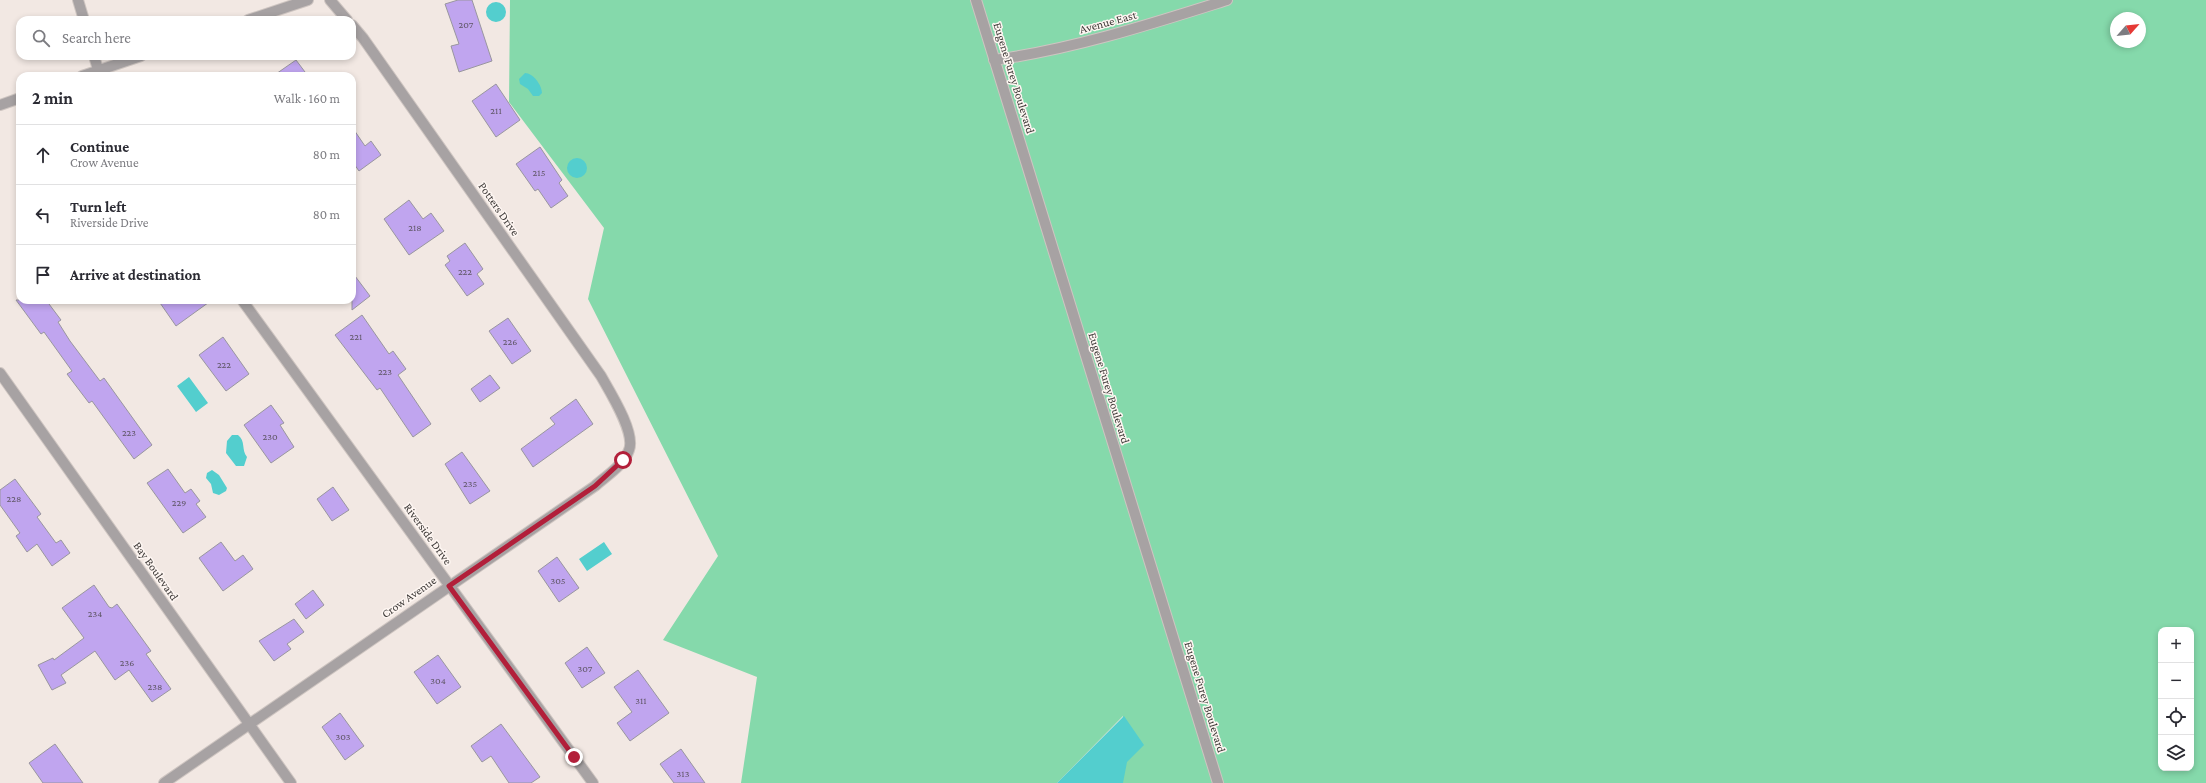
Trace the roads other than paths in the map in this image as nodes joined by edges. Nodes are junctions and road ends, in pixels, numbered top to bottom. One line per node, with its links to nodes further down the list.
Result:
1 (78, 0): 6 (street)
2 (308, 0): 7 (street)
3 (330, 0): 8 (street)
4 (976, 0): 12 (street, Eugene Furey Boulevard)
5 (1227, 0): 12 (street, Avenue East)
6 (83, 16)
7 (260, 16)
8 (344, 16)
9 (356, 30): 19 (street, Potters Drive)
10 (95, 60): 13 (street)
11 (131, 60): 14 (street)
12 (994, 60): 25 (street, Eugene Furey Boulevard)
13 (99, 72)
14 (101, 72)
15 (16, 99): 16 (street)
16 (0, 105)
17 (245, 304): 20 (street, Riverside Drive)
18 (0, 373): 21 (street, Bay Boulevard)
19 (620, 411): 20 (street, Crow Avenue)
20 (449, 586): 21 (street, Crow Avenue); 24 (street, Riverside Drive)
21 (248, 724): 22 (street, Crow Avenue); 23 (street, Bay Boulevard)
22 (164, 783)
23 (291, 783)
24 (593, 783)
25 (1218, 783)

